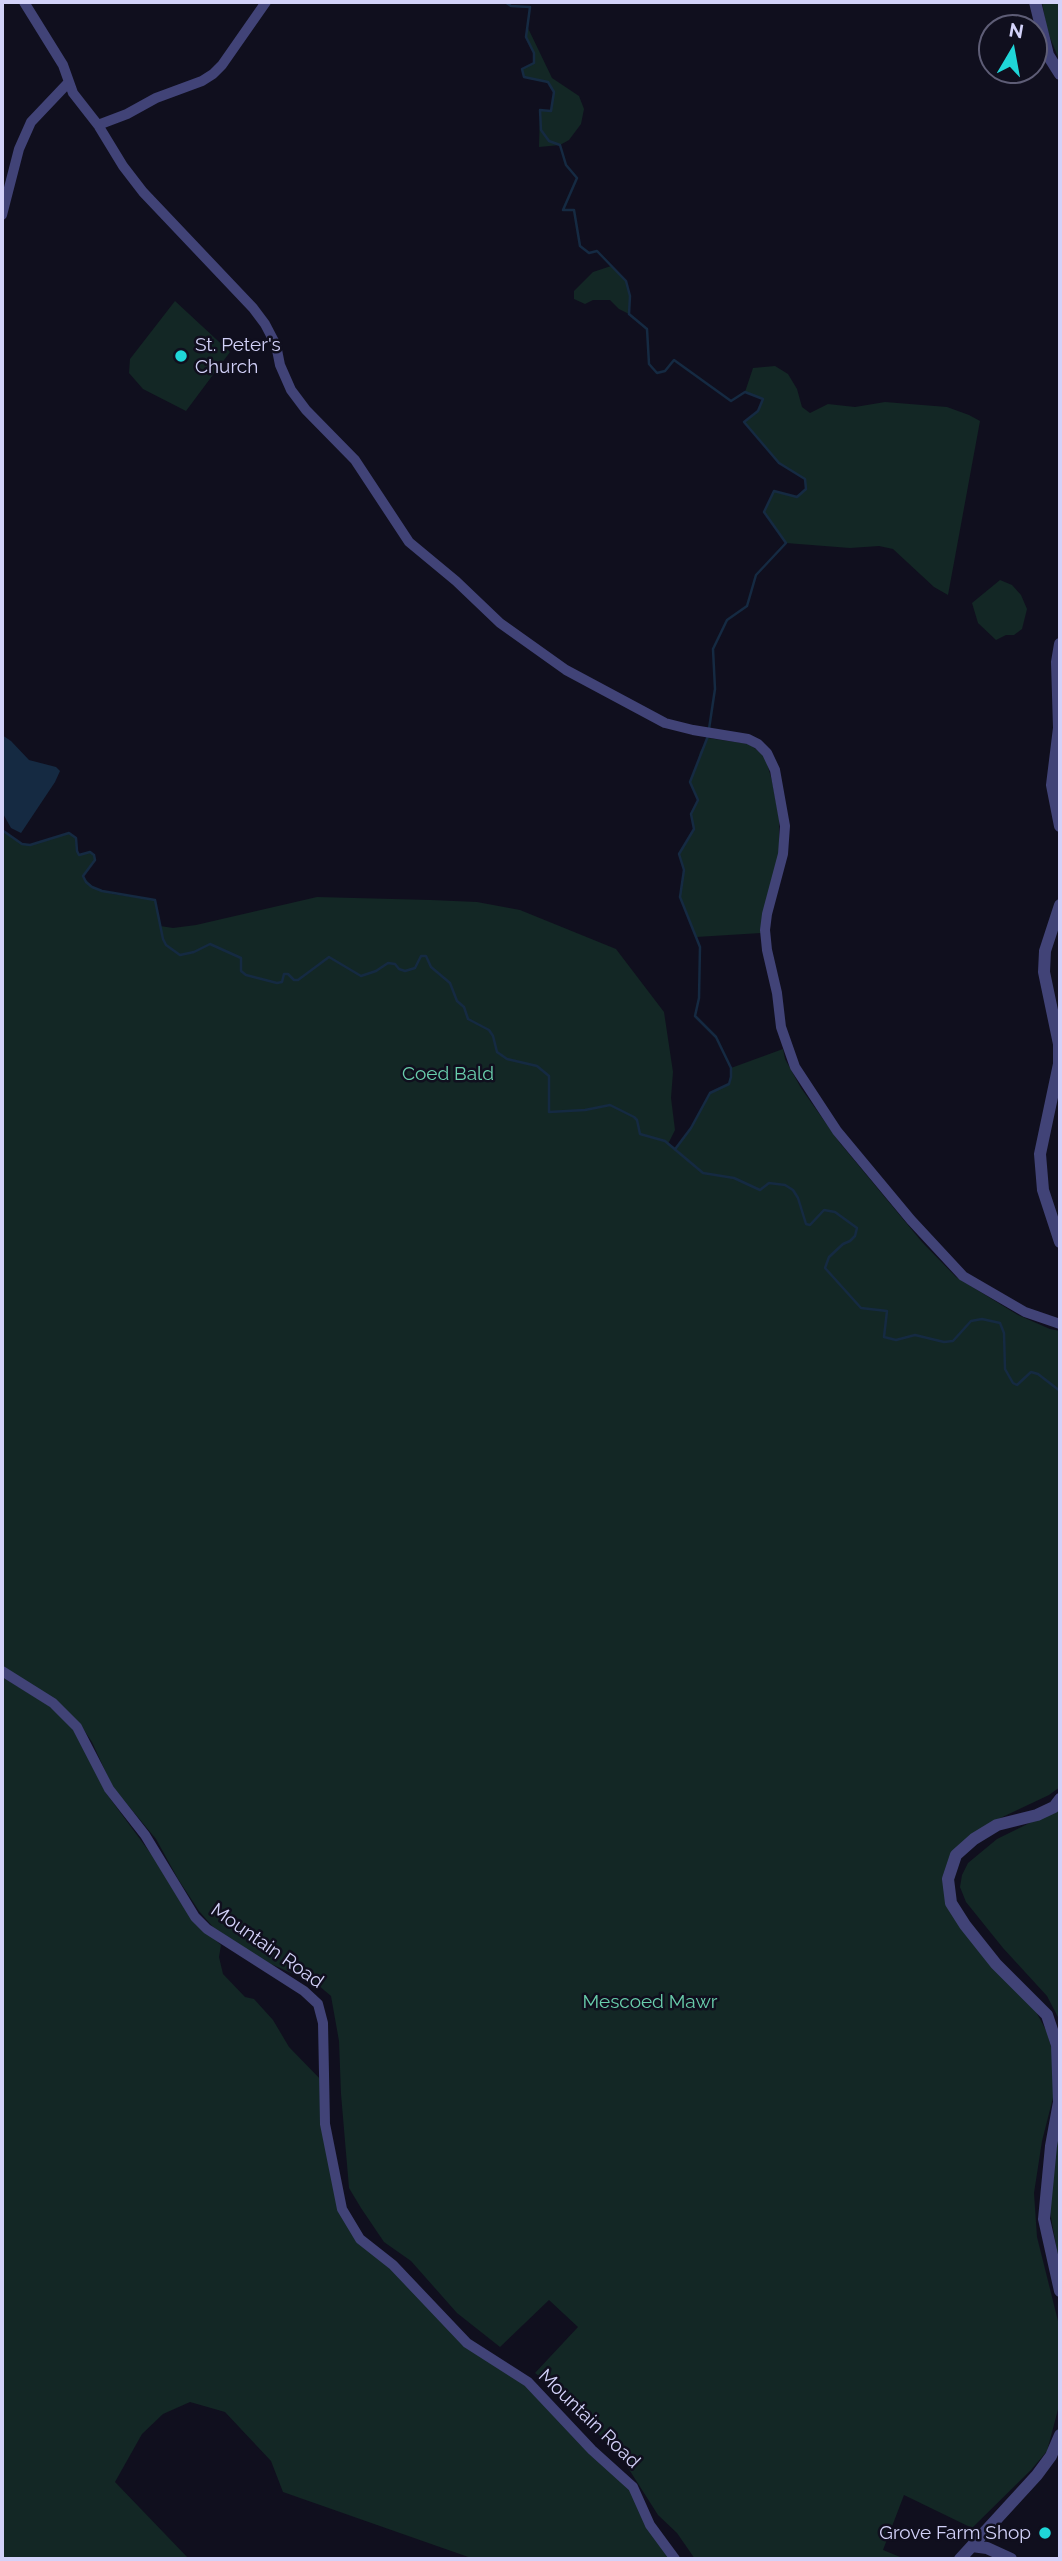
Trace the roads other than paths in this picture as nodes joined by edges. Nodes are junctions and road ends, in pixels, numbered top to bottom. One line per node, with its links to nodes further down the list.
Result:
1 (24, 2): 5 (street)
2 (266, 2): 6 (street)
3 (1035, 2): 4 (street)
4 (1060, 74)
5 (68, 83): 6 (street); 7 (street)
6 (98, 125): 12 (street)
7 (2, 215)
8 (1060, 644): 9 (street)
9 (1060, 826)
10 (1060, 905): 11 (street)
11 (1060, 1242)
12 (1060, 1324)
13 (2, 1671): 18 (street, Mountain Road)
14 (1060, 1799): 15 (street)
15 (1060, 2291)
16 (1060, 2435): 17 (street)
17 (972, 2546): 19 (street); 20 (street)
18 (675, 2559)
19 (960, 2559)
20 (1011, 2559)

